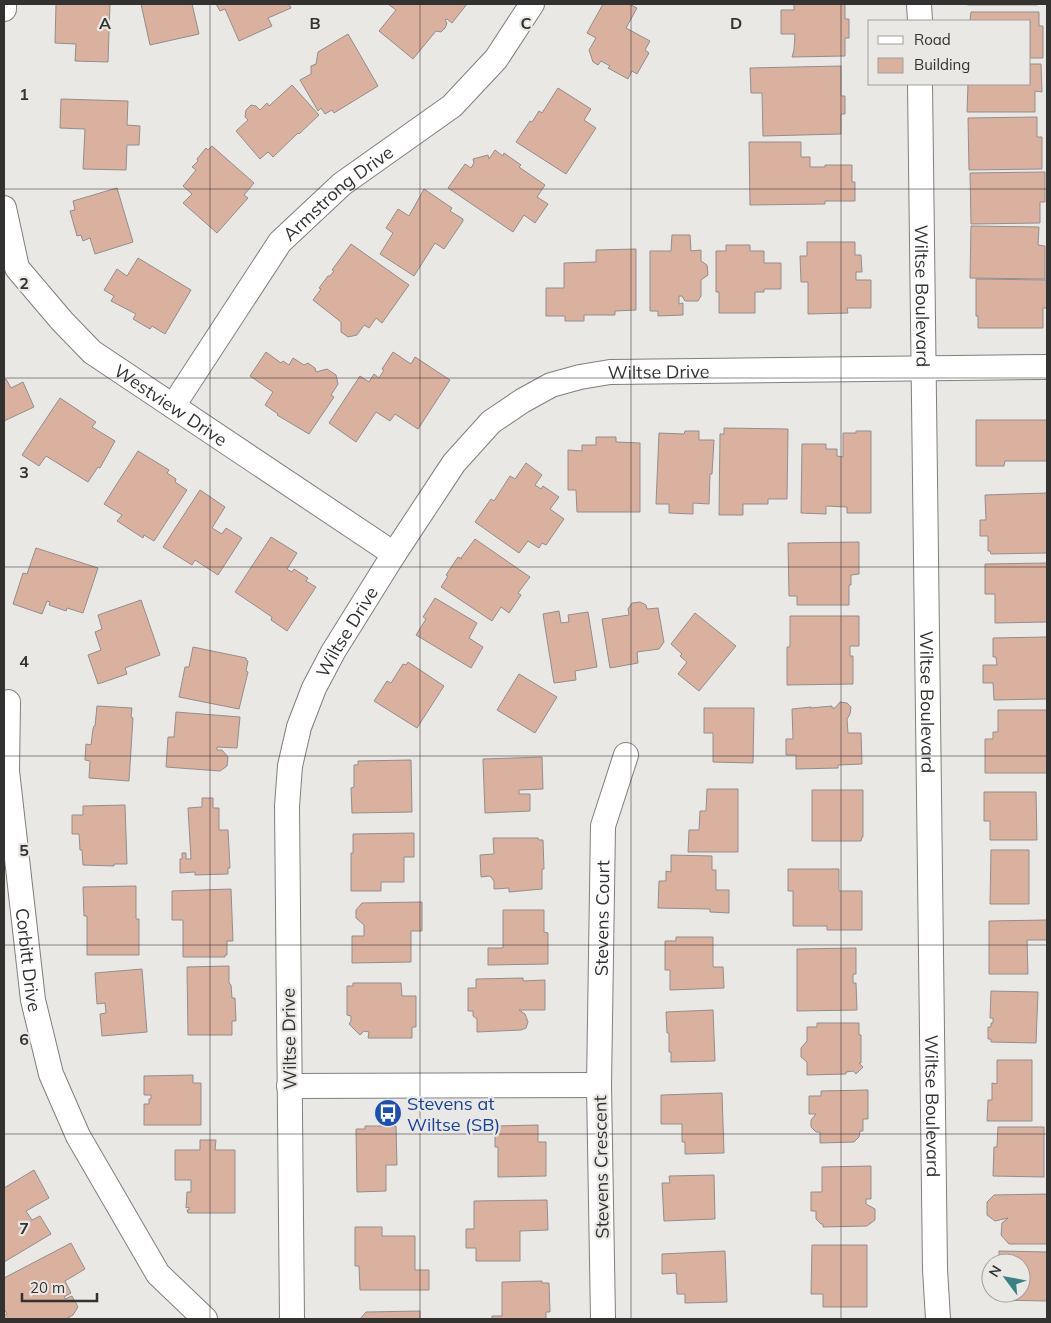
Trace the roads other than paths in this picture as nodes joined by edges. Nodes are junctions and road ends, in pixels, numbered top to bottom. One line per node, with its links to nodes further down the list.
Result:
1 (4, 4): 4 (street)
2 (532, 4): 10 (street, Armstrong Drive)
3 (920, 4): 5 (street)
4 (4, 9)
5 (920, 20)
6 (920, 85): 9 (street, Wiltse Boulevard)
7 (4, 208): 10 (street, Westview Drive)
8 (1047, 366): 9 (street, Wiltse Drive)
9 (924, 368): 11 (street, Wiltse Drive); 19 (street, Wiltse Boulevard)
10 (173, 406): 11 (street, Westview Drive)
11 (394, 554): 15 (street, Wiltse Drive)
12 (8, 702): 16 (street, Corbitt Drive)
13 (626, 755): 14 (street, Stevens Court)
14 (599, 1085): 15 (street, Stevens Crescent); 18 (street, Stevens Crescent)
15 (290, 1086): 17 (street, Wiltse Drive)
16 (205, 1319)
17 (292, 1319)
18 (603, 1319)
19 (938, 1319)

